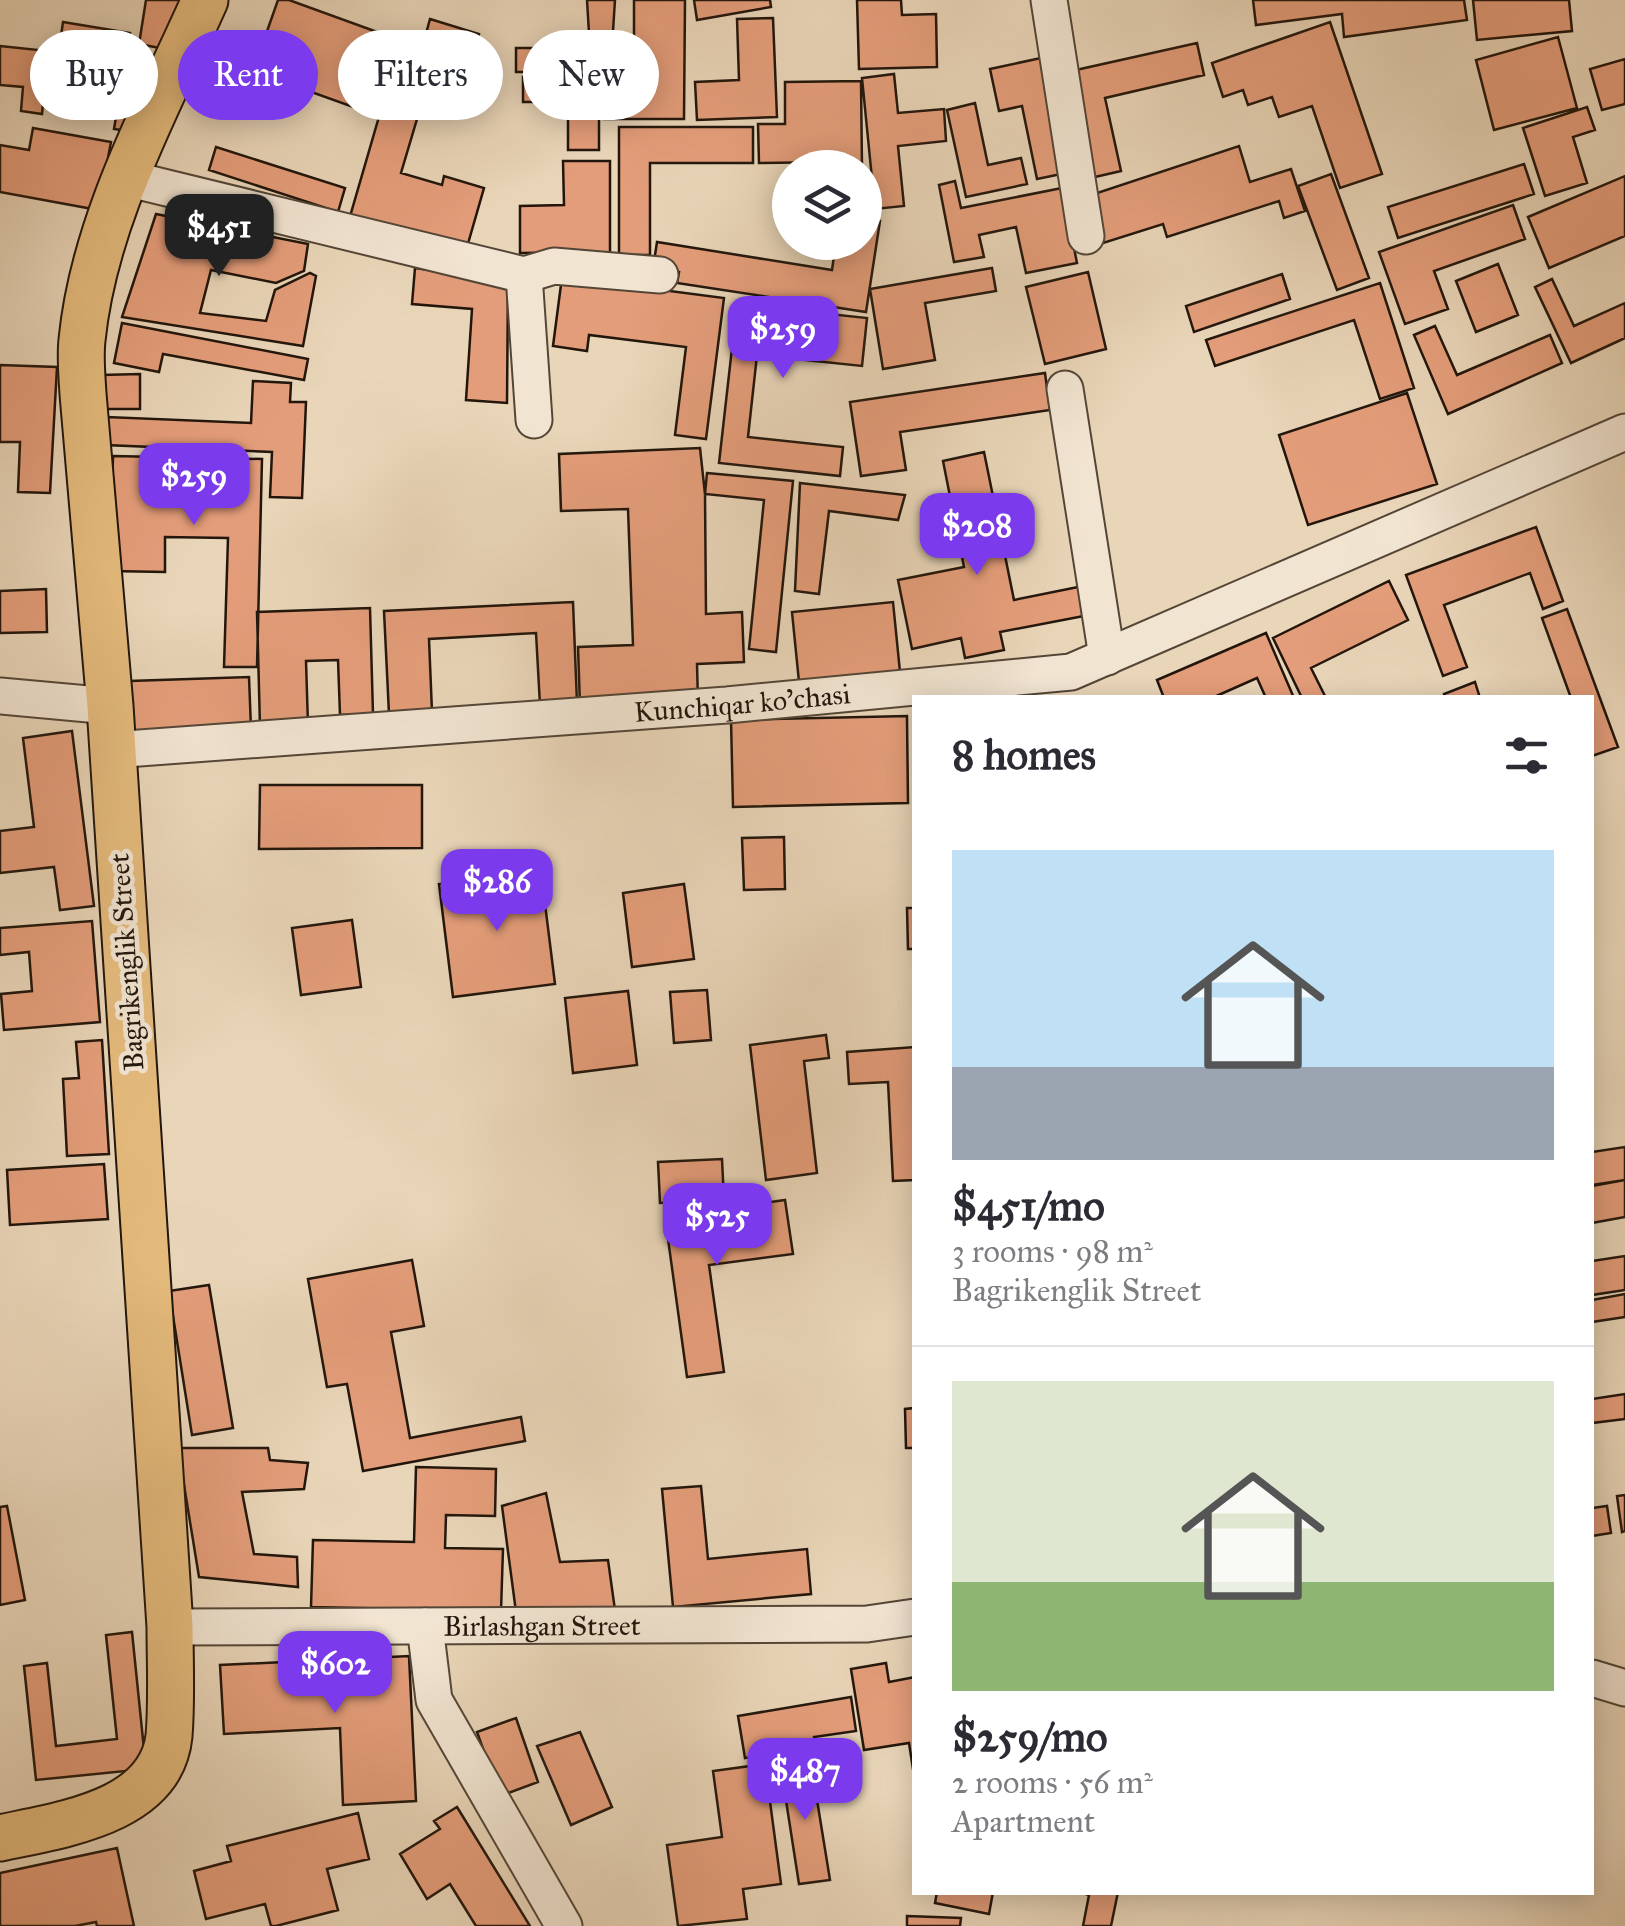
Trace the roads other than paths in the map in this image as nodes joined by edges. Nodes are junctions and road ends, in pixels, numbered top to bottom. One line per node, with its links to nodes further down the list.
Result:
1 (205, 0): 3 (main road, Bagrikenglik Street)
2 (1048, 0): 4 (street)
3 (126, 178): 5 (street); 12 (main road, Bagrikenglik Street)
4 (1086, 236)
5 (524, 274): 6 (street); 8 (street)
6 (660, 275)
7 (1065, 389): 10 (street)
8 (534, 420)
9 (1625, 432): 10 (street, Kunchiqar ko'chasi)
10 (1107, 657): 12 (street, Kunchiqar ko'chasi)
11 (0, 696): 12 (street, Kunchiqar ko'chasi)
12 (111, 728): 15 (main road, Bagrikenglik Street)
13 (912, 1617): 14 (street, Birlashgan Street)
14 (426, 1626): 15 (street, Birlashgan Street); 19 (street)
15 (170, 1627): 18 (main road, Bagrikenglik Street)
16 (1594, 1679): 17 (street)
17 (1625, 1688)
18 (0, 1838)
19 (564, 1926)

